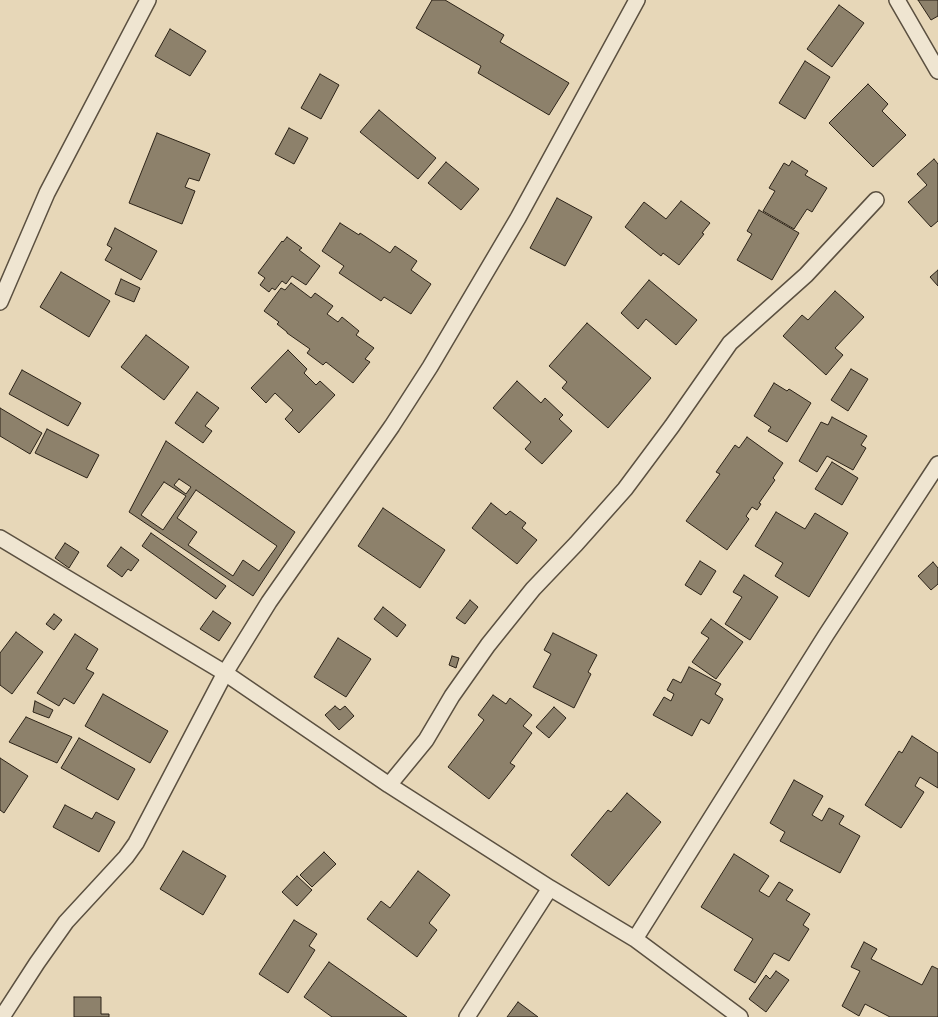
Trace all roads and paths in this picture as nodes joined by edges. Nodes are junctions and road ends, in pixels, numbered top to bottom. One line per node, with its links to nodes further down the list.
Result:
1 (148, 0): 6 (street)
2 (637, 0): 9 (street)
3 (897, 0): 4 (street)
4 (938, 71)
5 (876, 200): 10 (street)
6 (0, 302)
7 (938, 464): 12 (street)
8 (0, 538): 9 (street)
9 (225, 674): 10 (street); 13 (street)
10 (389, 786): 11 (street)
11 (550, 888): 12 (street); 14 (street)
12 (635, 939): 15 (street)
13 (2, 1017)
14 (467, 1017)
15 (740, 1017)

